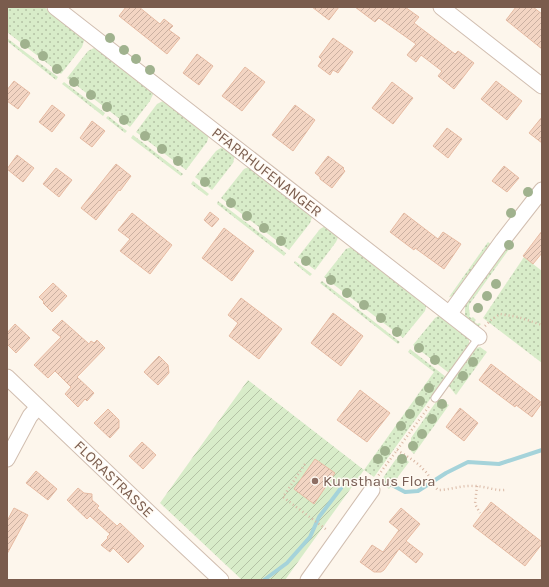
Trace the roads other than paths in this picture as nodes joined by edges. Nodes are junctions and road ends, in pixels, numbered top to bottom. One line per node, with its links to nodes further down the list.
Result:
1 (55, 7): 5 (street, PFARRHUFENANGER)
2 (441, 7): 3 (street)
3 (542, 86)
4 (542, 190): 5 (street)
5 (450, 313): 6 (street, PFARRHUFENANGER)
6 (478, 336): 8 (lane)
7 (7, 377): 9 (street, FLORASTRASSE)
8 (435, 398)
9 (38, 407): 10 (street); 12 (street, FLORASTRASSE)
10 (7, 459)
11 (372, 490): 13 (street)
12 (221, 580)
13 (308, 580)

